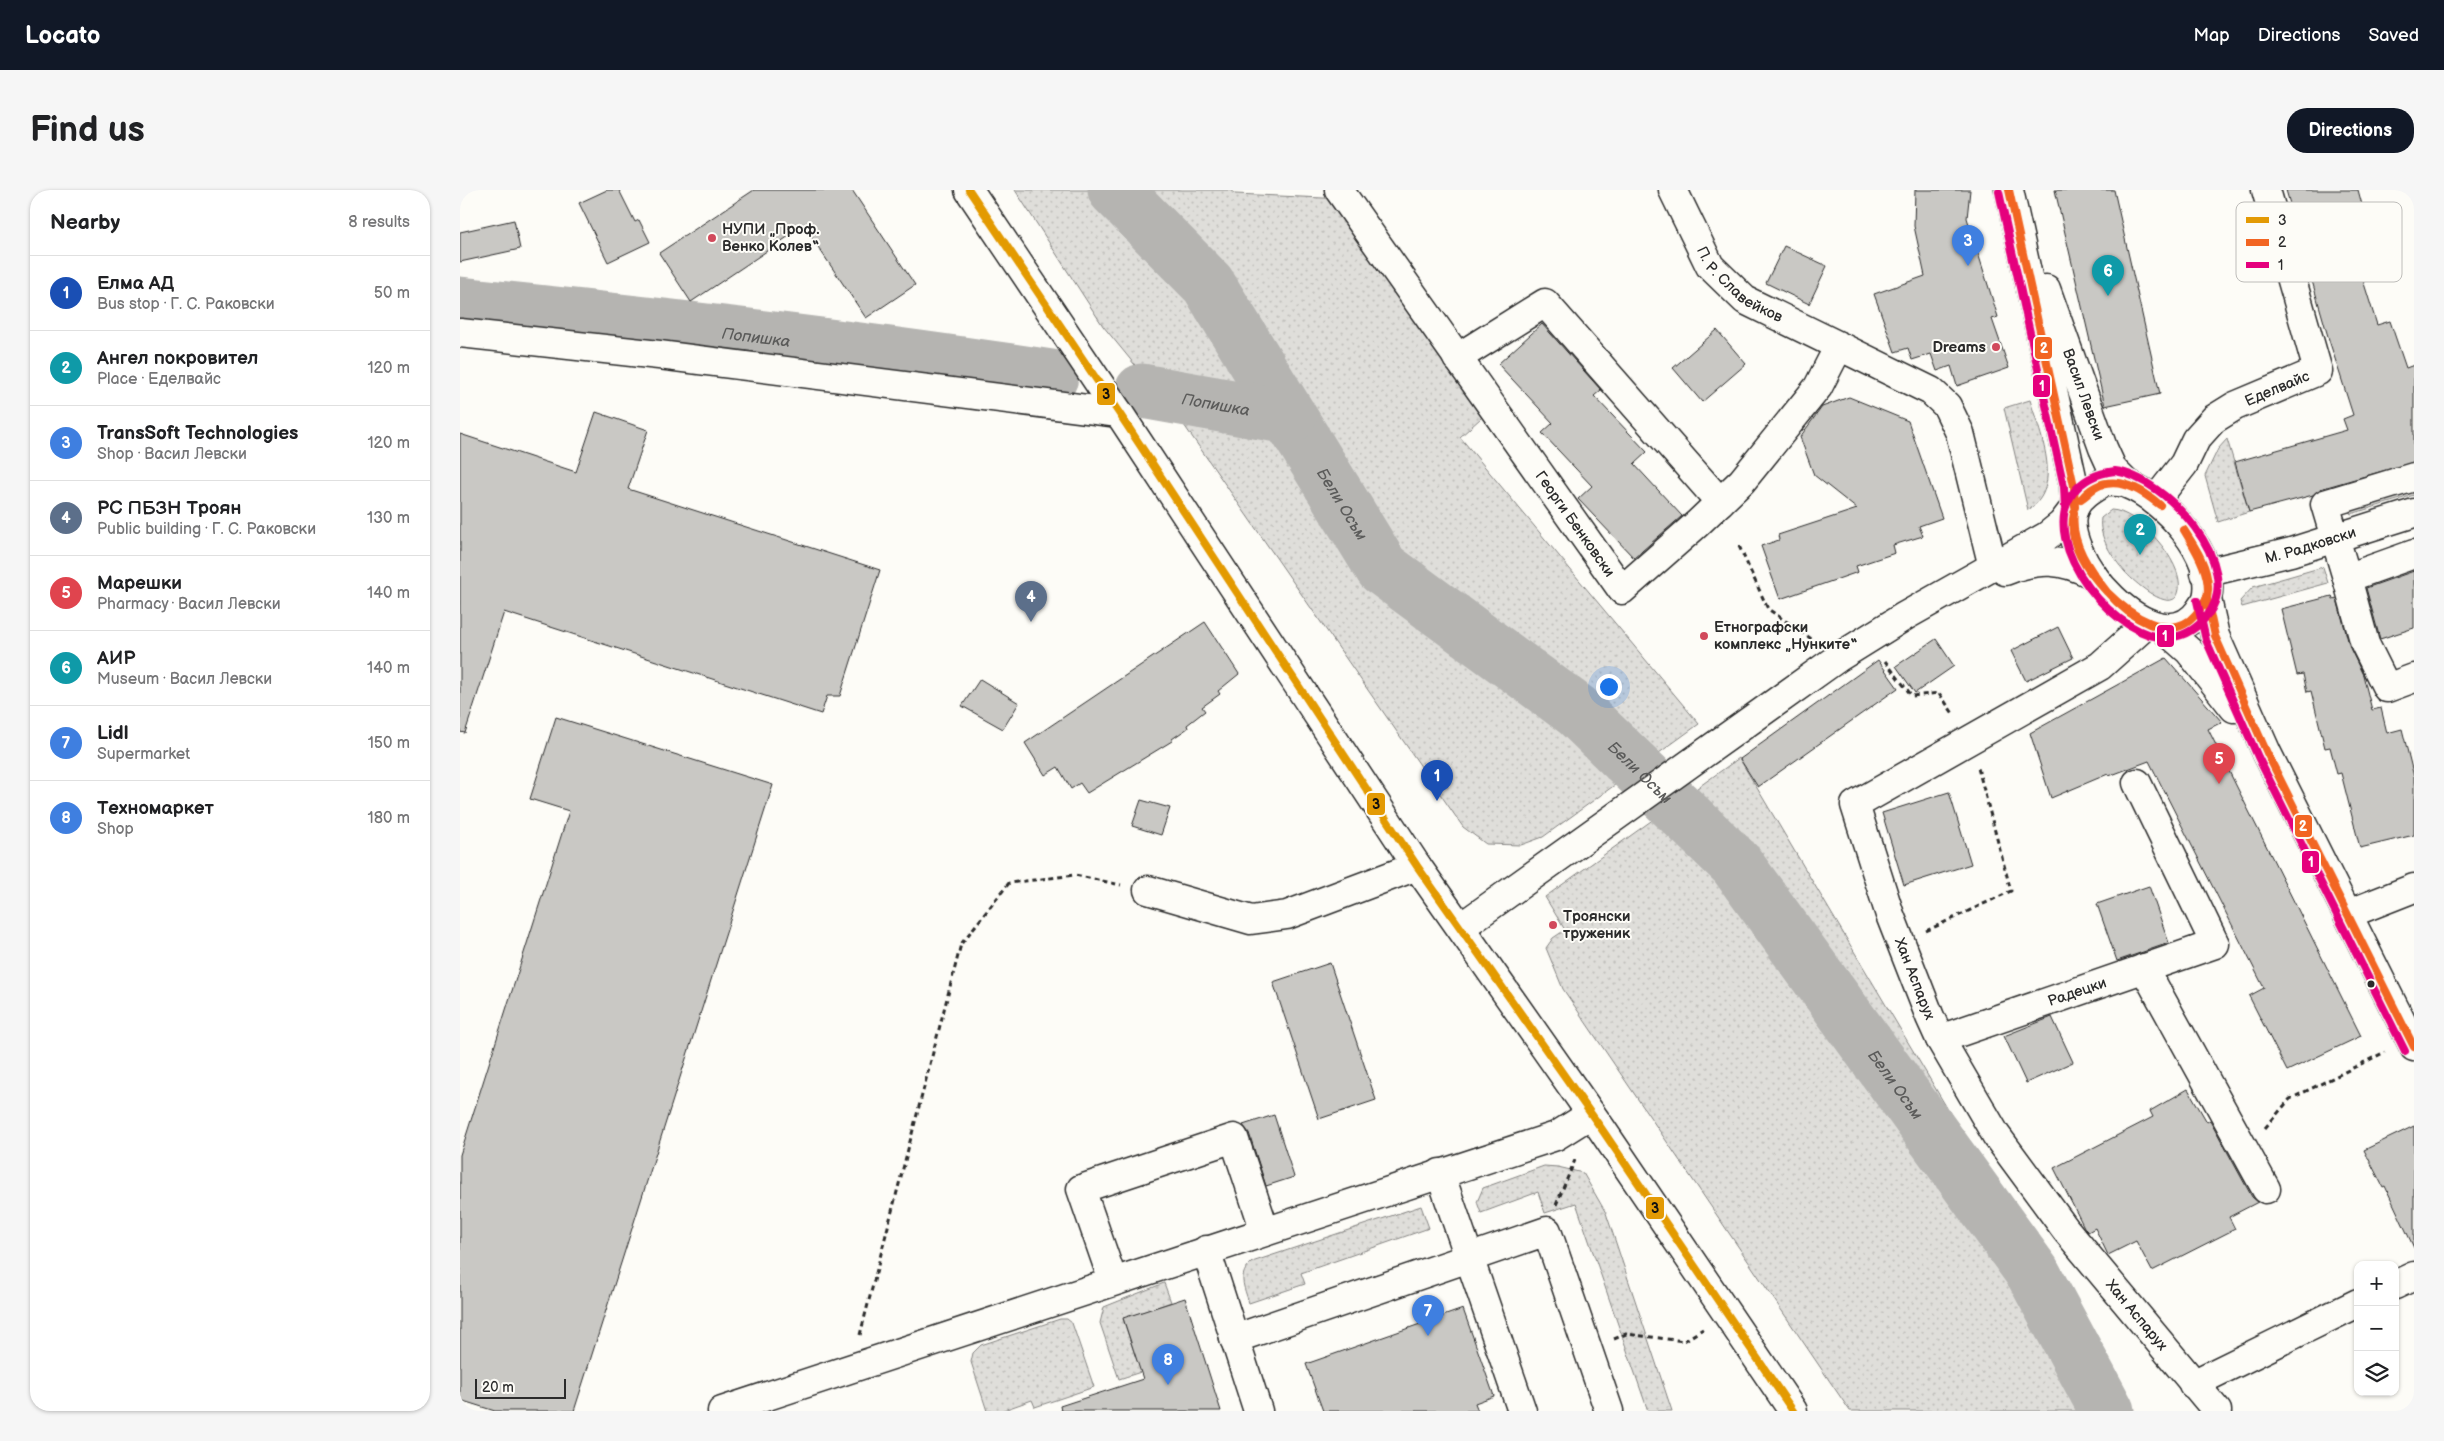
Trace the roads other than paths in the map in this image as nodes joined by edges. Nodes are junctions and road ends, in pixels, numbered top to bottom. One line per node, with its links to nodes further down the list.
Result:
1 (969, 190): 9 (street)
2 (1338, 190): 8 (street, Георги Бенковски)
3 (1673, 190): 7 (street, П. Р. Славейков)
4 (2009, 190): 11 (street, Васил Левски); 14 (street, Васил Левски)
5 (2293, 282): 12 (street, Еделвайс)
6 (460, 334): 9 (street)
7 (1839, 346): 13 (street, Георги Бенковски); 18 (street, П. Р. Славейков)
8 (1457, 358): 13 (street); 13 (street, Георги Бенковски)
9 (1119, 413): 27 (street)
10 (2414, 477): 16 (street)
11 (2126, 483): 12 (street); 14 (street)
12 (2155, 501): 21 (street)
13 (1720, 502)
14 (2075, 507): 18 (street); 19 (street)
15 (2414, 513): 16 (street, М. Радковски)
16 (2334, 539): 20 (street); 21 (street, М. Радковски)
17 (2414, 554): 20 (street)
18 (1993, 567): 22 (street)
19 (2093, 575): 22 (street); 23 (street)
20 (2347, 578): 24 (street)
21 (2206, 586): 23 (street); 25 (street)
22 (1943, 595): 31 (street)
23 (2155, 626): 25 (street); 33 (street, Хан Аспарух)
24 (2414, 678)
25 (2266, 754): 30 (street)
26 (2137, 784): 32 (street, Радецки)
27 (1417, 866): 29 (street); 31 (street)
28 (2414, 888): 30 (street)
29 (1148, 890)
30 (2348, 914): 34 (street)
31 (1461, 927): 35 (street)
32 (2144, 968): 33 (street, Радецки); 37 (street)
33 (1940, 1039): 46 (street, Хан Аспарух)
34 (2412, 1043)
35 (1592, 1116): 36 (street); 51 (street)
36 (1440, 1173): 38 (street); 40 (street)
37 (2266, 1190)
38 (1266, 1230): 39 (street); 42 (street)
39 (1206, 1250): 42 (street); 45 (street)
40 (1469, 1258): 45 (street); 49 (street); 50 (street)
41 (2414, 1276): 43 (street)
42 (1113, 1281): 47 (street)
43 (2399, 1283)
44 (2354, 1305): 46 (street)
45 (1234, 1339): 48 (street)
46 (2193, 1384): 52 (street, Хан Аспарух)
47 (727, 1410)
48 (1258, 1411)
49 (1522, 1411)
50 (1609, 1411)
51 (1793, 1411)
52 (2217, 1411)

